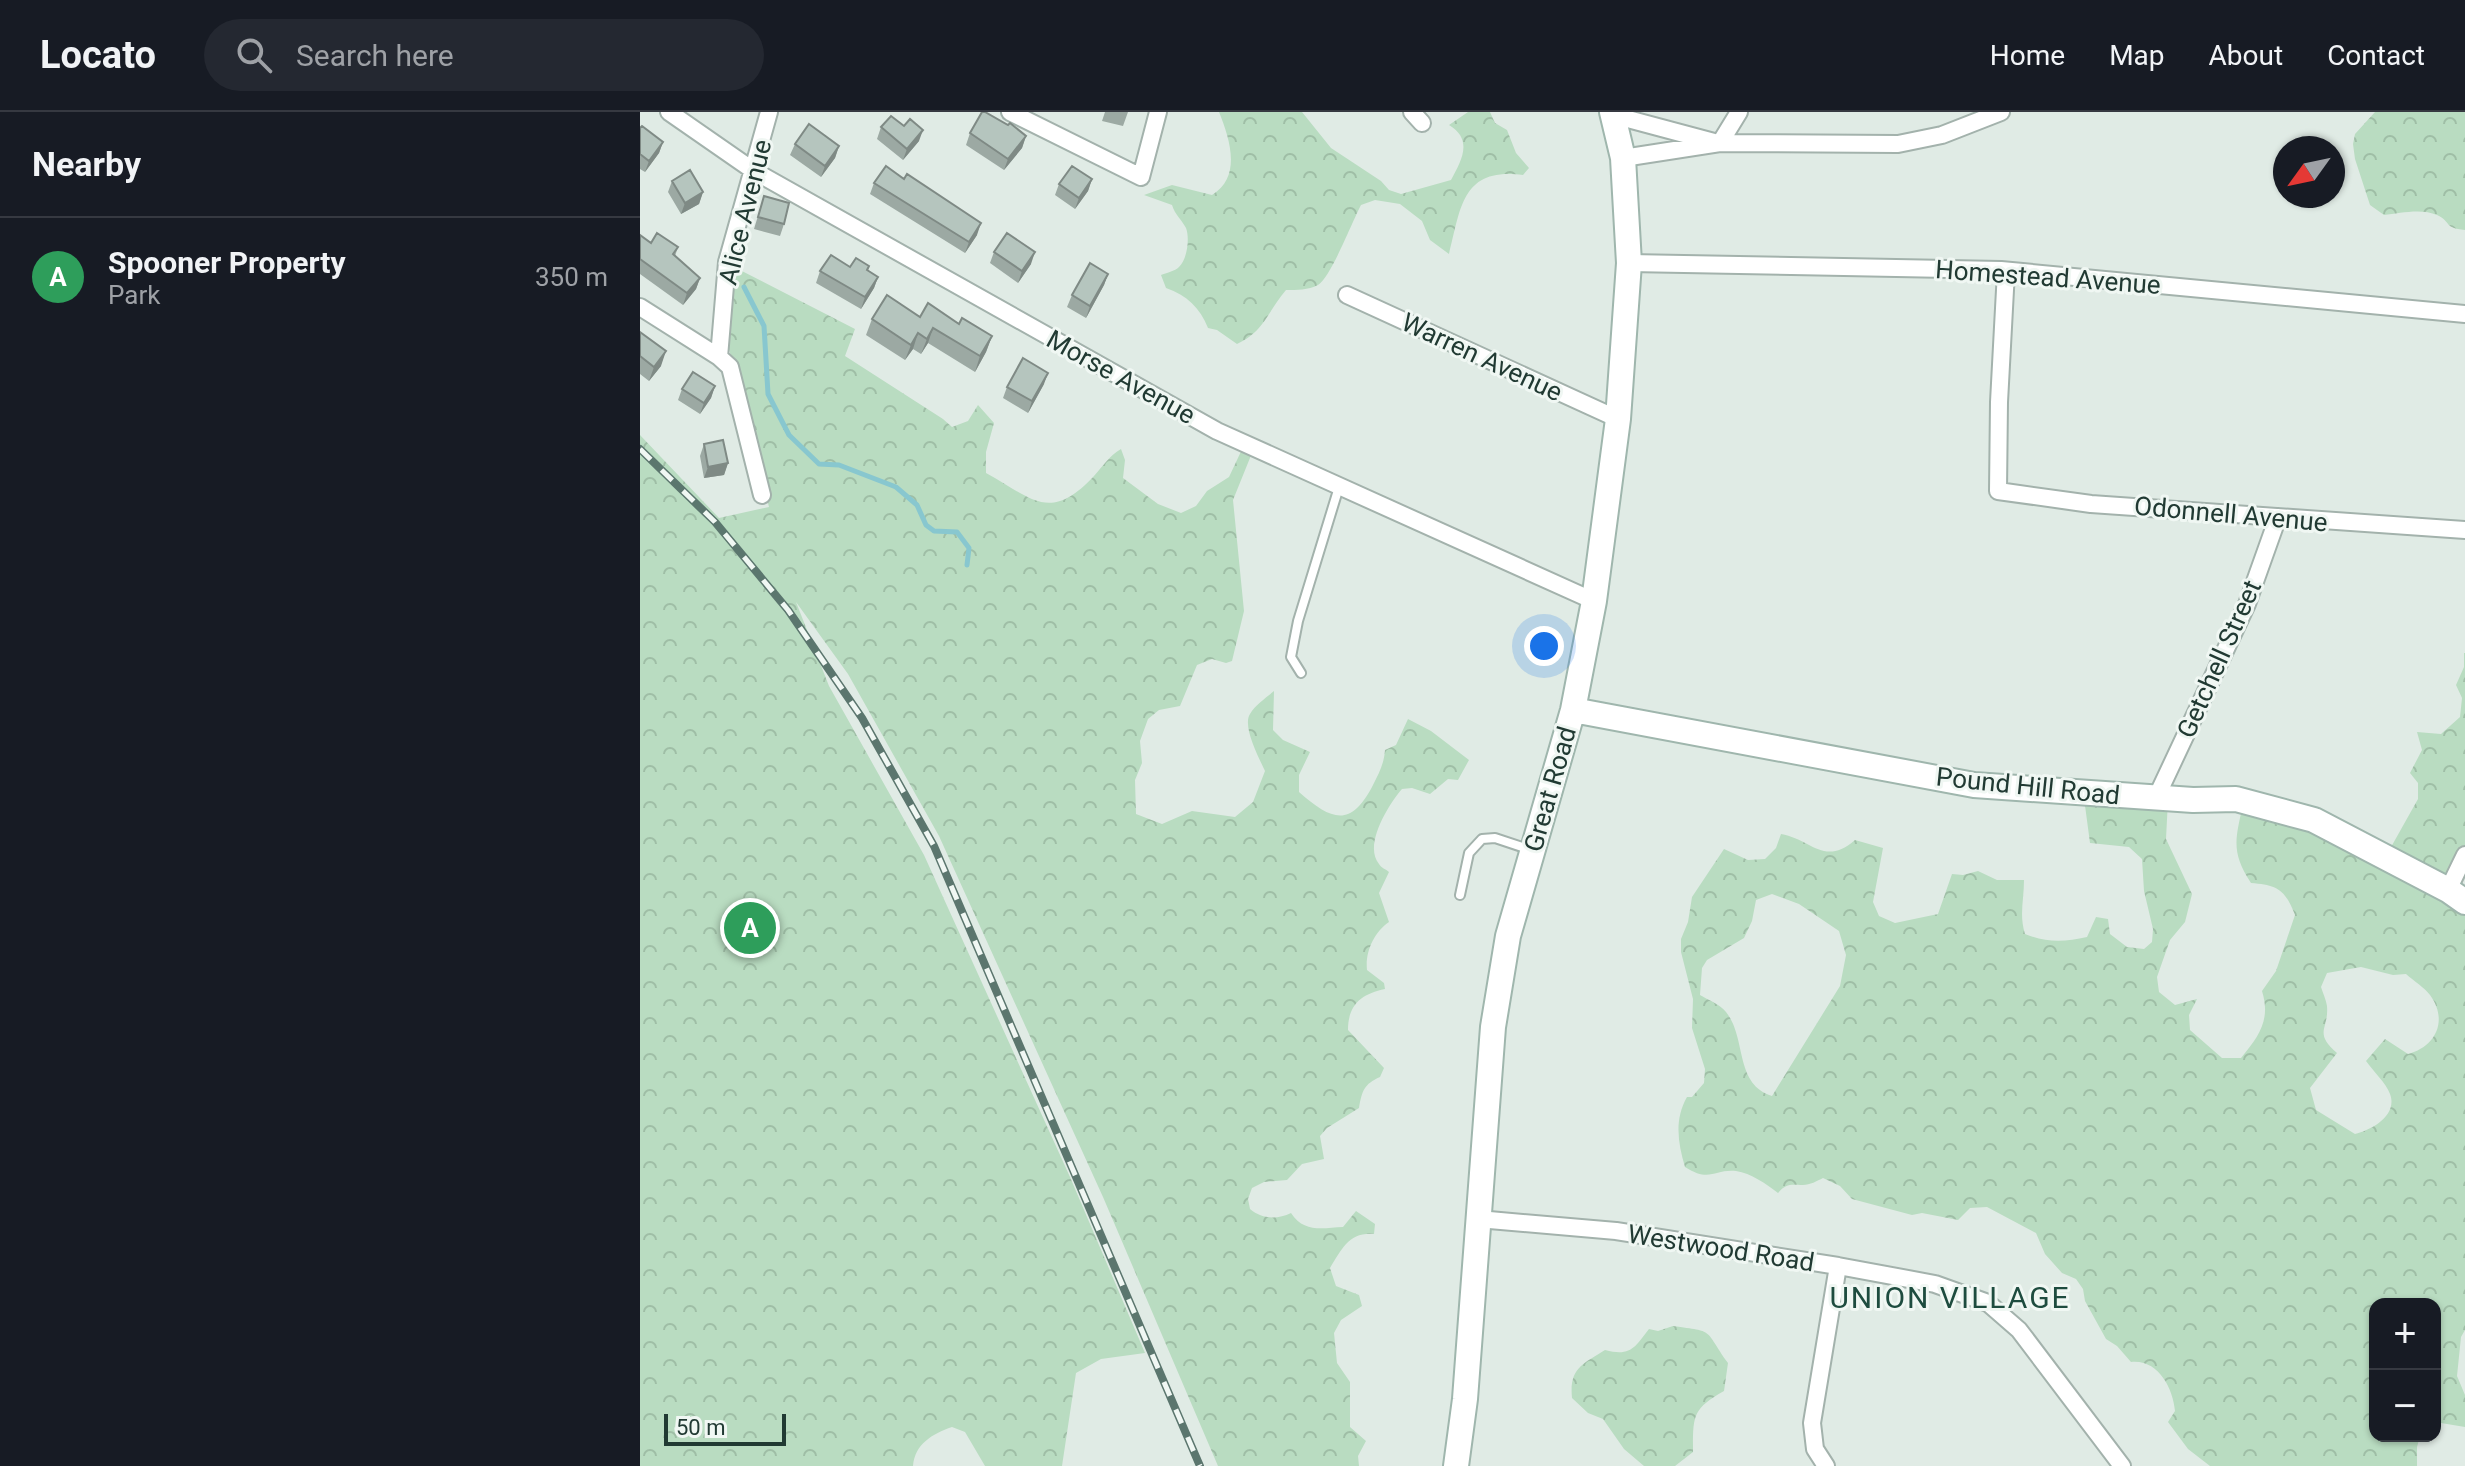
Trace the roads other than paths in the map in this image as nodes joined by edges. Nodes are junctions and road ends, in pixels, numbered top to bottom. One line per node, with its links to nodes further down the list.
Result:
1 (669, 112): 10 (street, Morse Avenue)
2 (769, 112): 10 (street, Alice Avenue)
3 (1010, 112): 4 (street)
4 (1158, 112)
5 (1739, 112): 8 (street)
6 (2001, 112): 8 (street)
7 (1612, 114): 8 (street); 9 (main road, Great Road)
8 (1720, 143): 9 (street)
9 (1623, 158): 11 (main road, Great Road)
10 (754, 171): 16 (street, Alice Avenue); 18 (street, Morse Avenue)
11 (1629, 263): 12 (street, Homestead Avenue); 17 (main road, Great Road)
12 (2006, 271): 15 (street, Homestead Avenue); 20 (street, Odonnell Avenue)
13 (1347, 295): 17 (street, Warren Avenue)
14 (640, 307): 16 (street)
15 (2465, 314)
16 (719, 357): 19 (street)
17 (1618, 419): 22 (main road, Great Road)
18 (1339, 487): 22 (street, Morse Avenue); 23 (lane)
19 (762, 495)
20 (2278, 517): 21 (street, Odonnell Avenue); 25 (street, Getchell Street)
21 (2465, 530)
22 (1594, 601): 24 (main road, Great Road)
23 (1301, 673)
24 (1573, 710): 25 (main road, Pound Hill Road); 26 (main road, Great Road)
25 (2156, 798): 29 (main road, Pound Hill Road)
26 (1532, 850): 28 (lane); 30 (main road, Great Road)
27 (2465, 855): 29 (street)
28 (1460, 895)
29 (2456, 896)
30 (1478, 1219): 31 (street, Westwood Road); 32 (main road, Great Road)
31 (1838, 1266): 33 (street); 34 (street, Westwood Road)
32 (1456, 1466)
33 (1826, 1466)
34 (2122, 1466)

